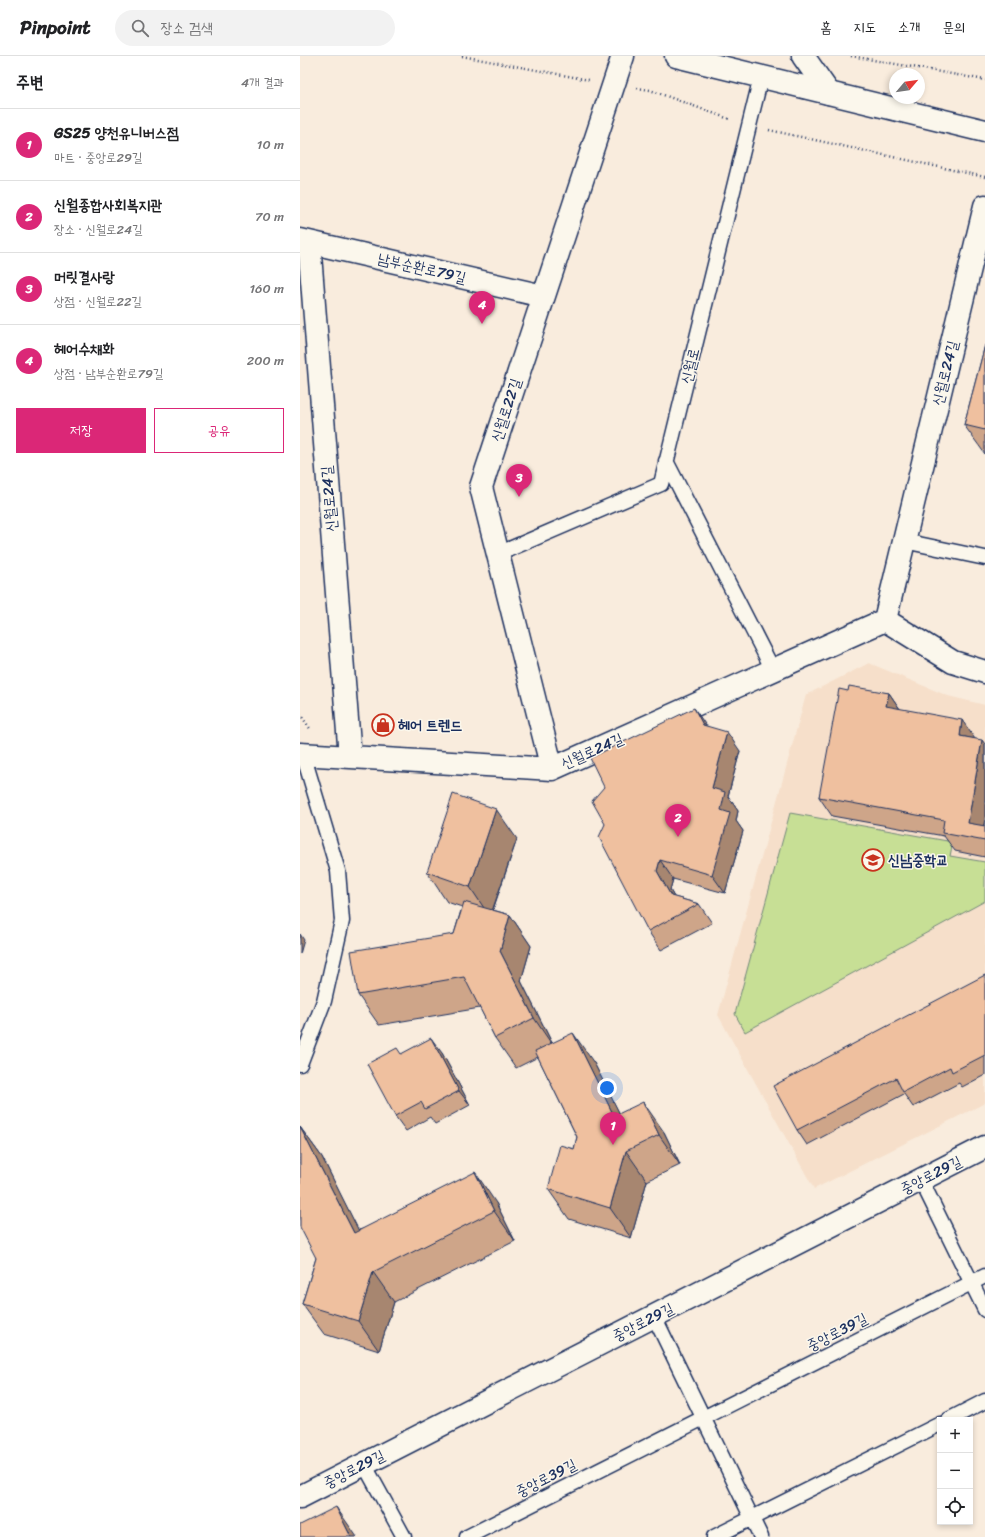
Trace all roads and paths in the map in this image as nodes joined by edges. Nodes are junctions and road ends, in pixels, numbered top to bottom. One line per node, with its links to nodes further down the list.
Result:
1 (462, 56): 8 (path)
2 (623, 56): 8 (street, 신월로22길)
3 (676, 56): 6 (street)
4 (803, 56): 9 (street)
5 (851, 56): 7 (path)
6 (761, 77): 9 (street); 10 (lane, 신월로)
7 (985, 80)
8 (613, 85): 10 (path); 15 (street, 신월로22길)
9 (829, 94): 11 (street)
10 (749, 126): 12 (path); 16 (lane, 신월로)
11 (985, 131)
12 (985, 177)
13 (985, 206): 17 (street, 신월로24길)
14 (304, 241): 15 (street, 남부순환로79길); 24 (street, 신월로24길)
15 (543, 296): 18 (street, 신월로22길)
16 (666, 461): 18 (lane, 신월로); 21 (lane)
17 (904, 541): 19 (lane); 20 (street, 신월로24길)
18 (498, 554): 25 (street, 신월로22길)
19 (985, 558)
20 (885, 620): 21 (street, 신월로24길); 22 (street)
21 (774, 670): 25 (street, 신월로24길)
22 (985, 672)
23 (301, 754): 24 (street, 신월로24길); 26 (lane)
24 (350, 757): 25 (street, 신월로24길)
25 (552, 769)
26 (300, 1064)
27 (985, 1147): 28 (street, 중앙로29길)
28 (921, 1180): 30 (lane); 32 (street, 중앙로29길)
29 (985, 1276): 30 (lane, 중앙로39길)
30 (971, 1283): 31 (lane); 34 (lane, 중앙로39길)
31 (985, 1310)
32 (654, 1316): 34 (lane); 37 (street, 중앙로29길)
33 (985, 1401): 35 (lane)
34 (704, 1417): 39 (lane); 41 (lane, 중앙로39길)
35 (954, 1417)
36 (937, 1426): 39 (lane)
37 (364, 1464): 38 (street, 중앙로29길); 40 (lane)
38 (300, 1497)
39 (752, 1518): 42 (lane); 43 (lane)
40 (404, 1537)
41 (467, 1537)
42 (714, 1537)
43 (761, 1537)

